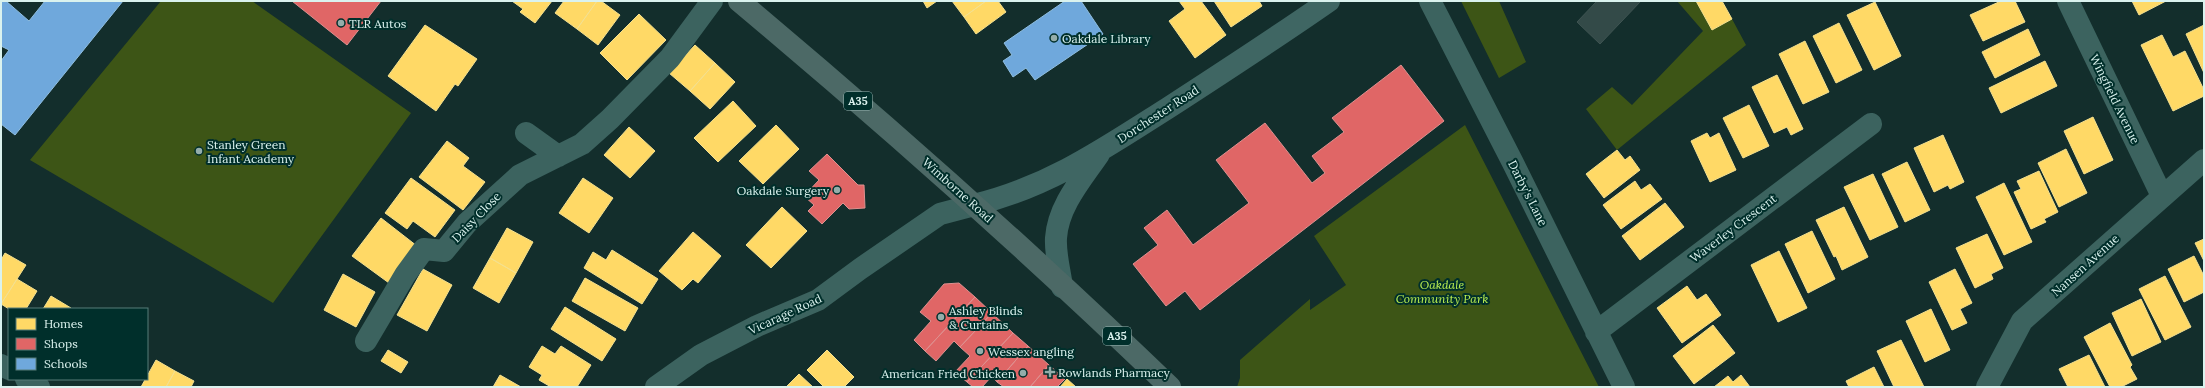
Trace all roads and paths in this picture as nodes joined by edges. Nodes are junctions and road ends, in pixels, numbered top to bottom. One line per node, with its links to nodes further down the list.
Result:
1 (712, 1): 9 (street, Daisy Close)
2 (740, 1): 12 (highway, Wimborne Road / A35)
3 (1329, 1): 8 (street, Dorchester Road)
4 (1430, 1): 14 (street, Darby's Lane)
5 (2068, 1): 11 (street, Wingfield Avenue)
6 (1871, 124): 14 (street, Waverley Crescent)
7 (526, 133): 9 (street)
8 (1102, 150): 12 (street, Dorchester Road); 13 (street)
9 (558, 156): 15 (street, Daisy Close)
10 (2204, 160): 11 (street, Nansen Avenue)
11 (2162, 196): 21 (street, Nansen Avenue)
12 (974, 205): 13 (highway, Wimborne Road / A35); 18 (street, Vicarage Road)
13 (1062, 287): 19 (highway, Wimborne Road / A35)
14 (1596, 332): 20 (street, Darby's Lane)
15 (366, 341)
16 (28, 380): 17 (street)
17 (39, 387)
18 (656, 387)
19 (1170, 387)
20 (1624, 387)
21 (1987, 387)

